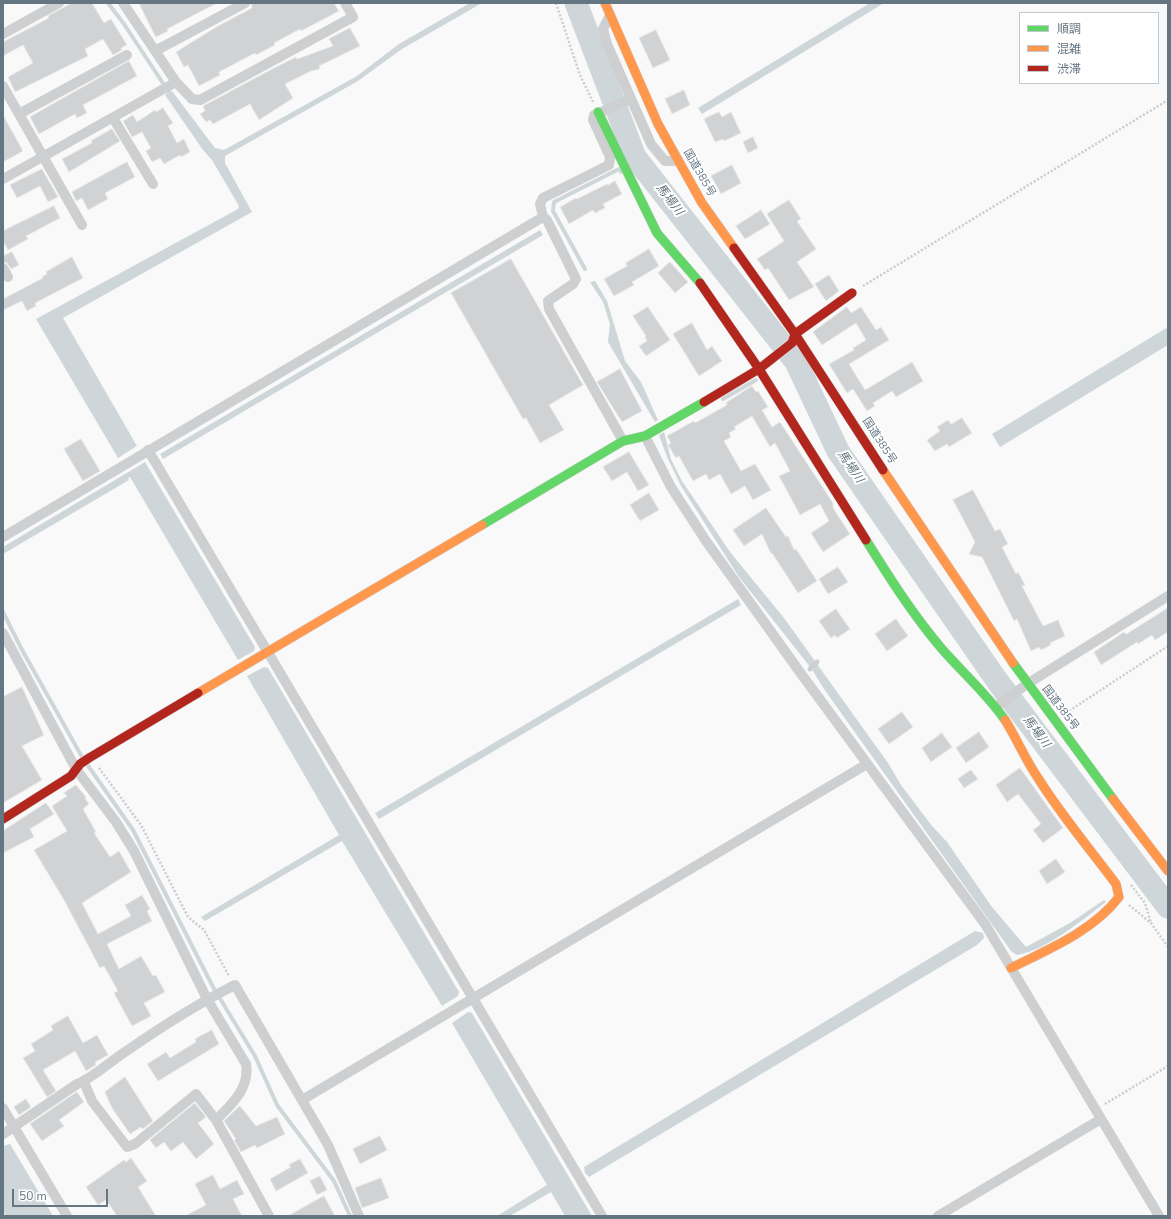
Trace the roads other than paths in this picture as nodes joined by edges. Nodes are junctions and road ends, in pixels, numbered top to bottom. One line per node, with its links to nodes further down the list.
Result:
1 (59, 3): 7 (street)
2 (123, 3): 8 (street)
3 (245, 3): 8 (street)
4 (345, 3): 10 (street)
5 (605, 3): 6 (main road, 国道385号)
6 (610, 15): 12 (street); 17 (main road, 国道385号)
7 (3, 34)
8 (155, 51): 10 (street)
9 (127, 54): 14 (street)
10 (176, 82): 15 (street)
11 (3, 86): 14 (street)
12 (631, 99): 13 (street); 17 (street)
13 (598, 112): 20 (street); 26 (main road)
14 (19, 114): 16 (street)
15 (113, 118): 16 (street); 19 (street)
16 (44, 158): 18 (street); 21 (street)
17 (677, 161): 25 (main road, 国道385号)
18 (3, 180)
19 (153, 184)
20 (543, 216): 28 (street); 29 (street)
21 (82, 225)
22 (3, 268): 23 (street)
23 (8, 278)
24 (852, 293): 25 (main road)
25 (795, 334): 26 (main road); 36 (main road, 国道385号)
26 (759, 369): 27 (main road); 37 (main road)
27 (645, 436): 28 (main road); 38 (street)
28 (623, 441): 33 (main road)
29 (148, 450): 30 (street); 33 (street)
30 (3, 537)
31 (1168, 596): 36 (street)
32 (3, 633): 39 (street)
33 (268, 652): 39 (main road); 44 (street)
34 (817, 662): 35 (lane)
35 (810, 668)
36 (1027, 684): 37 (street); 41 (main road, 国道385号)
37 (999, 704): 42 (main road)
38 (867, 764): 42 (street); 44 (street)
39 (78, 766): 40 (main road); 43 (street)
40 (3, 819)
41 (1168, 871)
42 (1011, 968): 48 (street)
43 (214, 995): 45 (street); 46 (street); 49 (street)
44 (473, 998): 46 (street); 55 (street)
45 (84, 1082): 49 (street); 50 (street)
46 (302, 1100): 54 (street)
47 (3, 1108): 50 (street)
48 (1101, 1119): 56 (street); 57 (street)
49 (216, 1120): 53 (street)
50 (14, 1127): 51 (street); 52 (street)
51 (3, 1134)
52 (67, 1216)
53 (268, 1216)
54 (359, 1216)
55 (602, 1216)
56 (938, 1216)
57 (1159, 1216)

